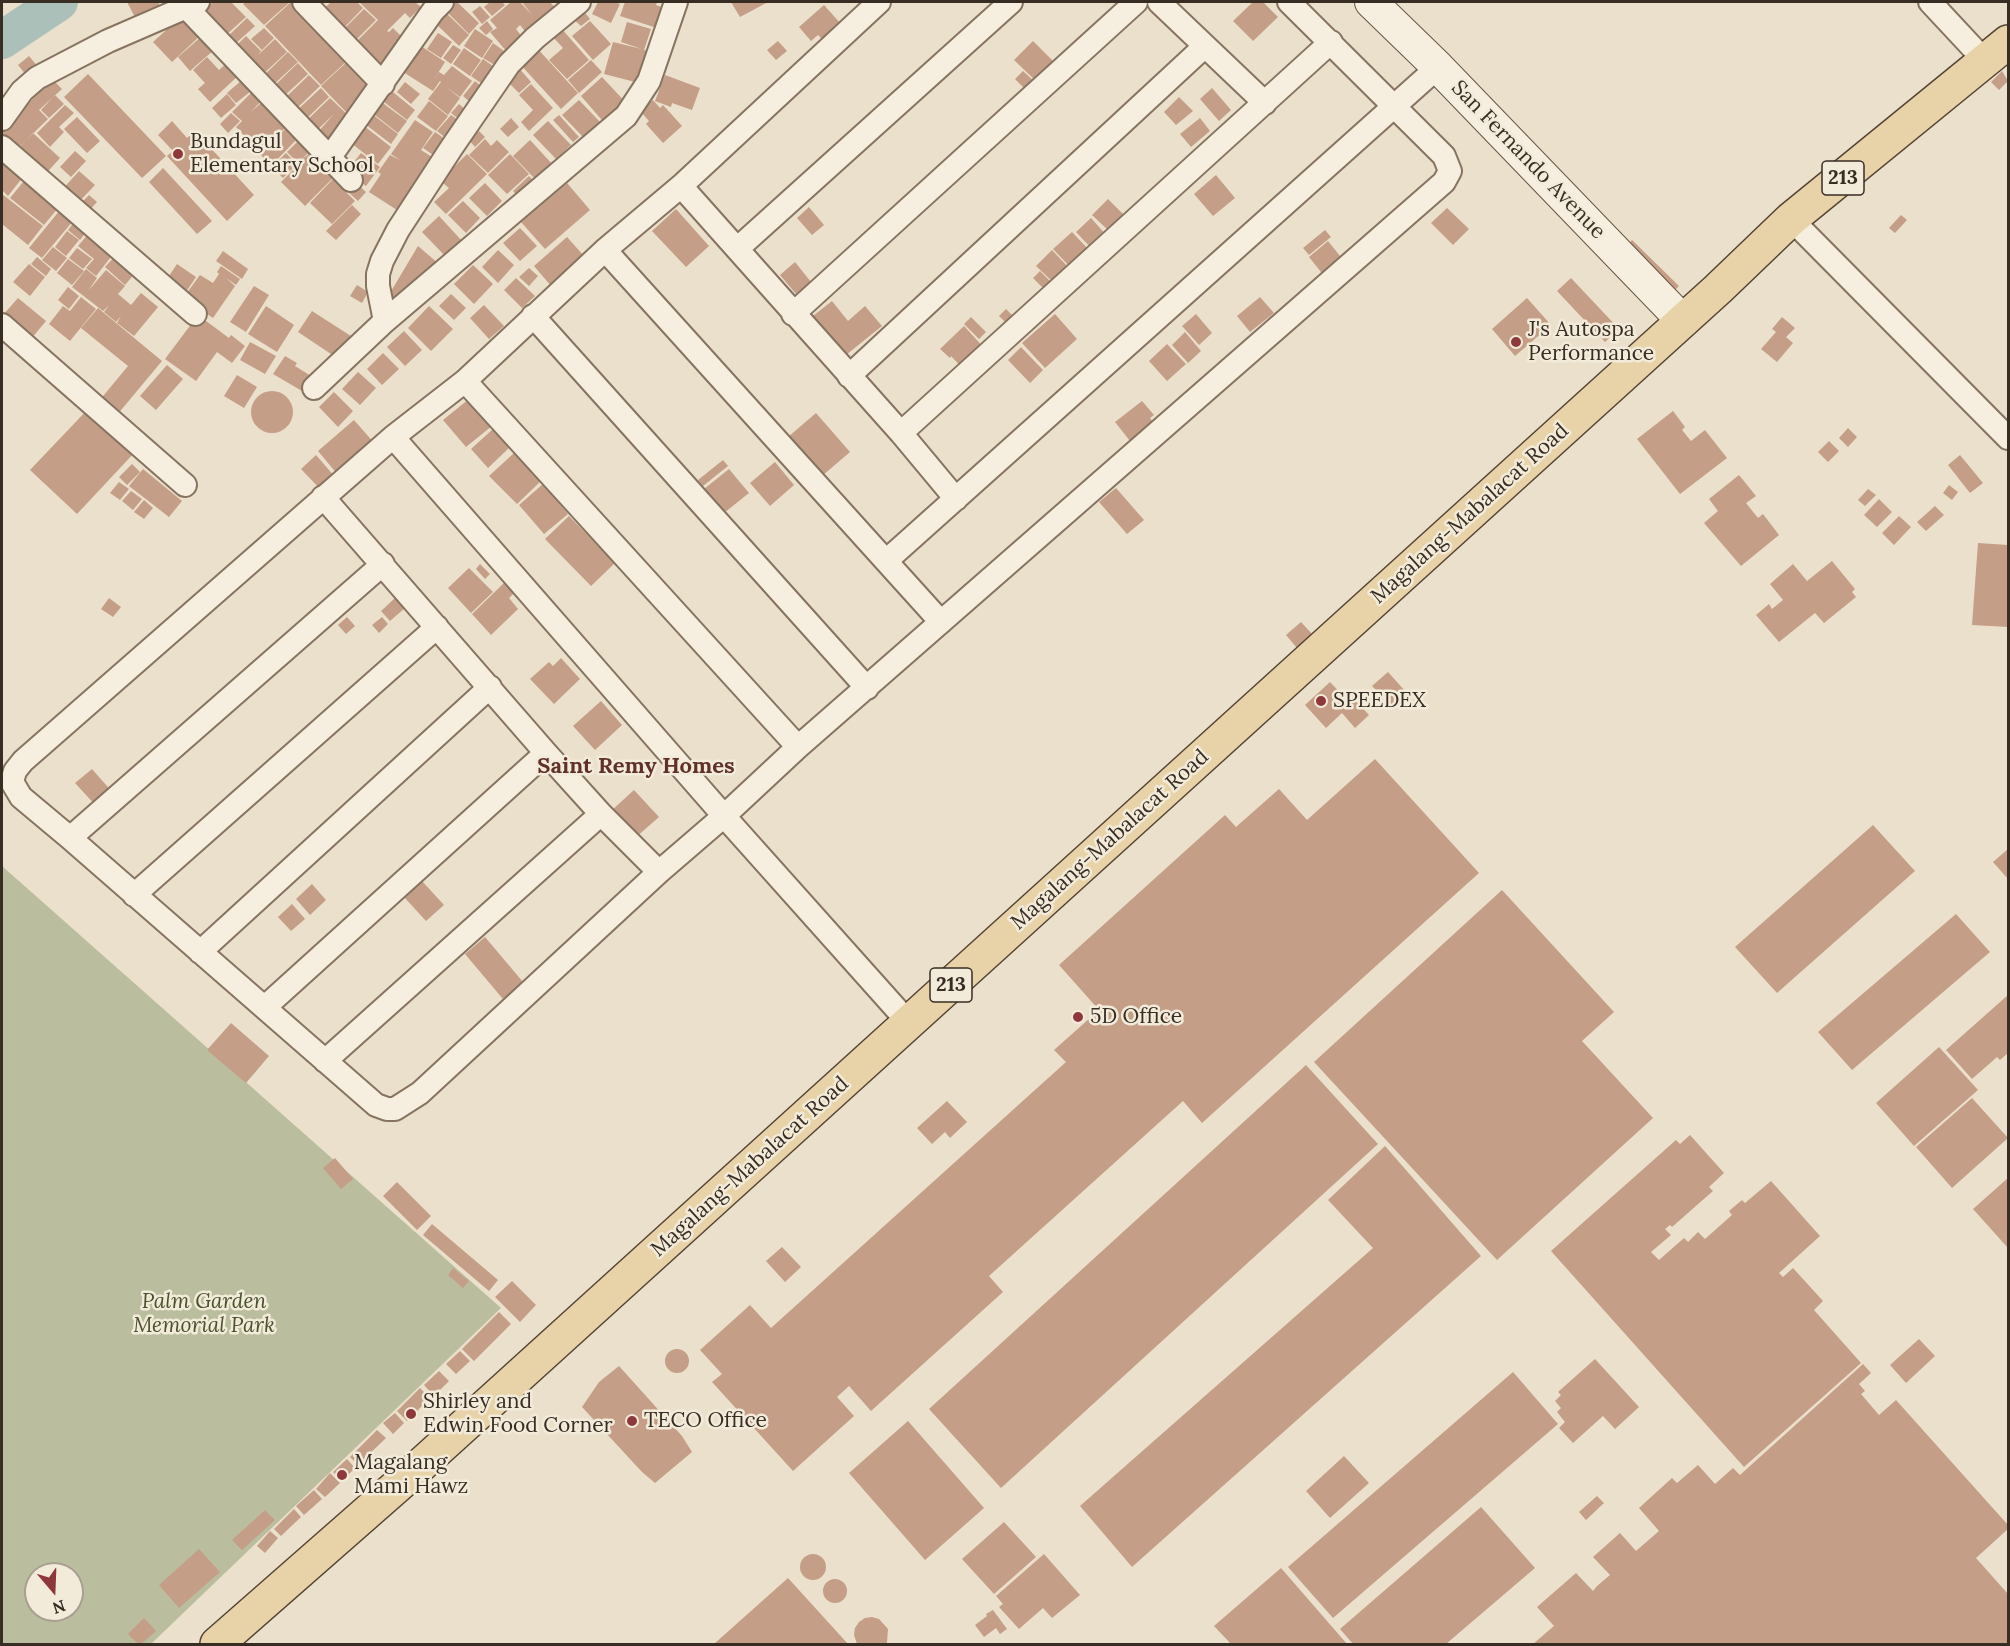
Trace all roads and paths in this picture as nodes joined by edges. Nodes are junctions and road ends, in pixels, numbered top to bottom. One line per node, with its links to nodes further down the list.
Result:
1 (304, 2): 17 (street)
2 (579, 2): 31 (street)
3 (676, 2): 31 (street)
4 (879, 2): 24 (street)
5 (1011, 2): 26 (street)
6 (1136, 2): 29 (street)
7 (1159, 2): 14 (street)
8 (1289, 2): 13 (street)
9 (1371, 2): 16 (main road, San Fernando Avenue)
10 (1930, 2): 15 (street)
11 (192, 4): 20 (street); 22 (street)
12 (433, 5): 17 (street)
13 (1331, 42): 18 (street); 19 (street)
14 (1205, 46): 18 (street); 34 (street)
15 (1997, 52): 25 (main road, Magalang-Mabalacat Road / 213)
16 (1438, 67): 19 (street); 32 (main road, San Fernando Avenue)
17 (383, 84): 22 (street)
18 (1265, 103): 37 (street)
19 (1396, 106): 42 (street); 45 (street)
20 (2, 119)
21 (2, 147): 28 (street)
22 (330, 158): 23 (street)
23 (351, 180)
24 (681, 186): 26 (street); 27 (street)
25 (1791, 219): 32 (main road, Magalang-Mabalacat Road / 213); 39 (street)
26 (737, 249): 29 (street)
27 (605, 250): 30 (street); 43 (street)
28 (195, 314)
29 (793, 314): 34 (street)
30 (533, 316): 35 (street); 48 (street)
31 (385, 321): 36 (street)
32 (1683, 321): 58 (main road, Magalang-Mabalacat Road / 213)
33 (2, 325): 40 (street)
34 (849, 376): 37 (street)
35 (465, 381): 38 (street); 49 (street)
36 (314, 388)
37 (901, 433): 42 (street)
38 (393, 437): 41 (street); 52 (street)
39 (2008, 438)
40 (185, 485)
41 (323, 497): 44 (street); 53 (street)
42 (956, 499): 43 (street)
43 (886, 561): 45 (street)
44 (383, 564): 46 (street); 53 (street)
45 (941, 622): 48 (street)
46 (437, 627): 47 (street); 55 (street)
47 (490, 687): 50 (street); 56 (street)
48 (867, 688): 49 (street)
49 (798, 747): 52 (street)
50 (546, 753): 51 (street); 57 (street)
51 (601, 814): 54 (street); 59 (street)
52 (724, 816): 54 (street); 58 (street)
53 (70, 838): 55 (street)
54 (659, 872): 59 (street)
55 (134, 895): 56 (street)
56 (200, 951): 57 (street)
57 (265, 1007): 59 (street)
58 (909, 1023): 60 (main road, Magalang-Mabalacat Road / 213)
59 (325, 1061)
60 (217, 1644)

